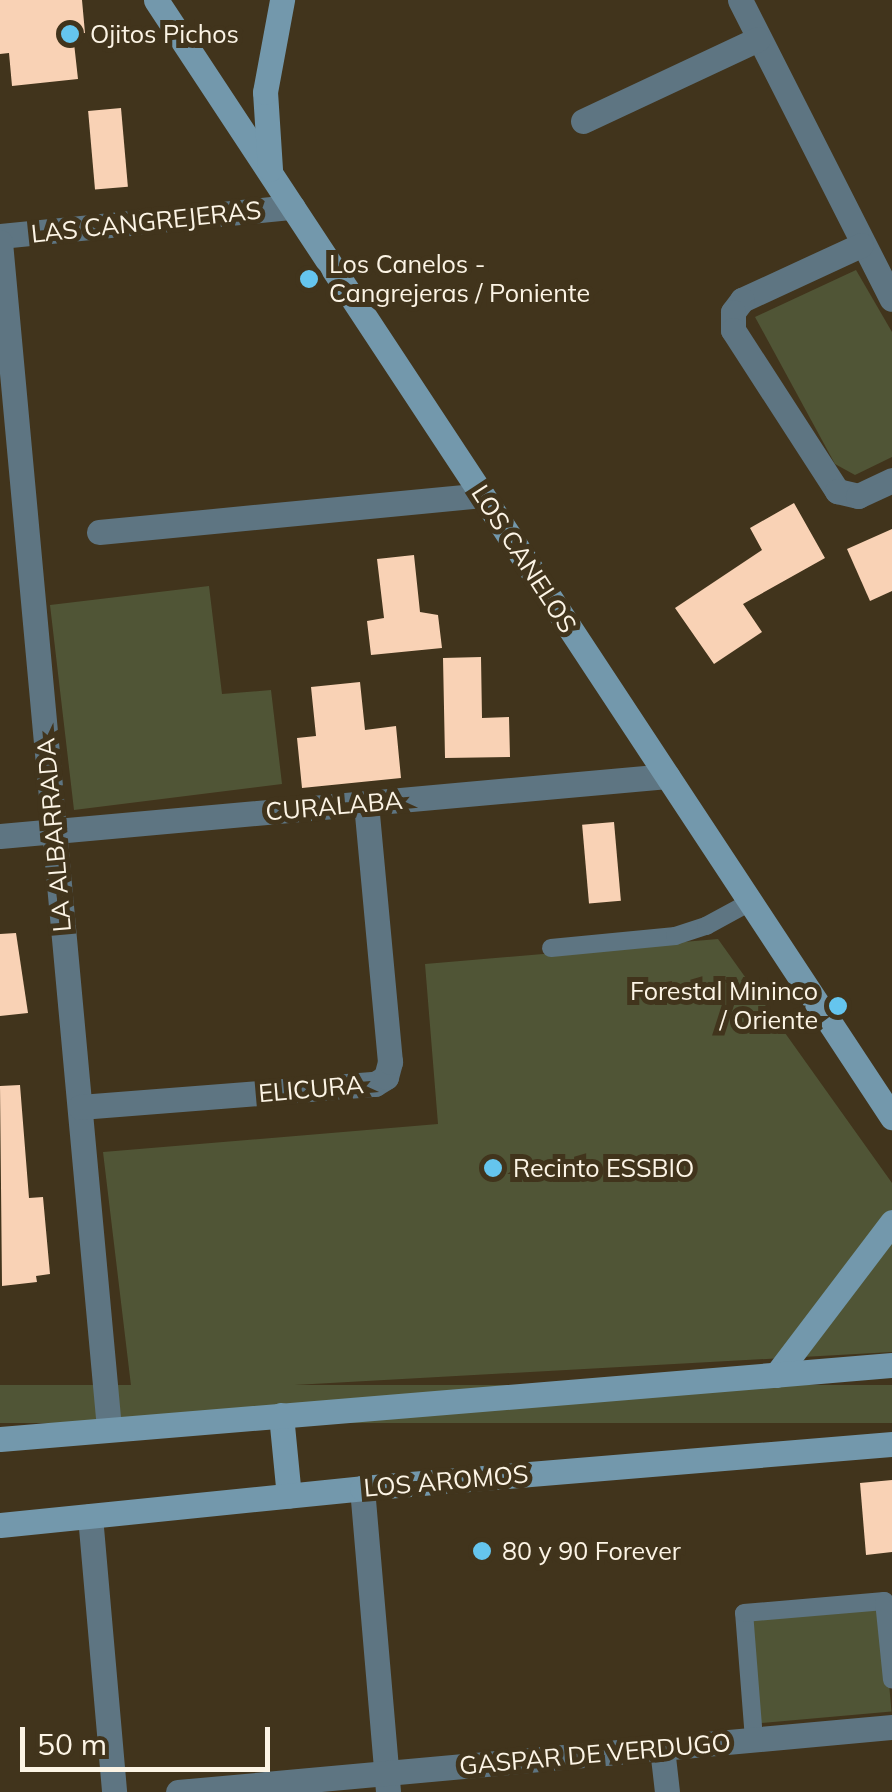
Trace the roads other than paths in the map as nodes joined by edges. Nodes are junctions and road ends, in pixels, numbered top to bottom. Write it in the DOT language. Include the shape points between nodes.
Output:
graph roads {
  1 [pos="156,0"];
  2 [pos="282,0"];
  3 [pos="740,0"];
  4 [pos="758,38"];
  5 [pos="584,122"];
  6 [pos="270,174"];
  7 [pos="292,208"];
  8 [pos="0,239"];
  9 [pos="861,244"];
  10 [pos="892,299"];
  11 [pos="892,480"];
  12 [pos="482,495"];
  13 [pos="99,532"];
  14 [pos="667,776"];
  15 [pos="366,804"];
  16 [pos="54,832"];
  17 [pos="0,836"];
  18 [pos="750,902"];
  19 [pos="552,948"];
  20 [pos="80,1107"];
  21 [pos="892,1118"];
  22 [pos="892,1222"];
  23 [pos="892,1365"];
  24 [pos="776,1375"];
  25 [pos="281,1415"];
  26 [pos="109,1429"];
  27 [pos="0,1439"];
  28 [pos="892,1444"];
  29 [pos="362,1488"];
  30 [pos="290,1496"];
  31 [pos="90,1516"];
  32 [pos="0,1524"];
  33 [pos="892,1680"];
  34 [pos="892,1727"];
  35 [pos="754,1740"];
  36 [pos="662,1748"];
  37 [pos="388,1782"];
  38 [pos="114,1792"];
  39 [pos="178,1792"];
  40 [pos="667,1792"];
  1 -- 6 [label="main road, LOS CANELOS"];
  2 -- 6 [label="main road" via="265,92"];
  3 -- 4 [label="street"];
  4 -- 5 [label="street"];
  4 -- 9 [label="street"];
  6 -- 7 [label="main road, LOS CANELOS"];
  7 -- 8 [label="street, LAS CANGREJERAS"];
  7 -- 12 [label="main road, LOS CANELOS"];
  8 -- 16 [label="street, LA ALBARRADA"];
  9 -- 10 [label="street"];
  9 -- 11 [label="street" via="742,300 732,320 830,482 858,496"];
  12 -- 13 [label="street"];
  12 -- 14 [label="main road, LOS CANELOS"];
  14 -- 15 [label="street, CURALABA"];
  14 -- 18 [label="main road, LOS CANELOS"];
  15 -- 16 [label="street, CURALABA"];
  15 -- 20 [label="street, ELICURA" via="390,1062 386,1077 375,1084"];
  16 -- 17 [label="street, CURALABA"];
  16 -- 20 [label="street, LA ALBARRADA"];
  18 -- 19 [label="lane" via="675,936"];
  18 -- 21 [label="main road, LOS CANELOS"];
  20 -- 26 [label="street, LA ALBARRADA"];
  22 -- 24 [label="main road"];
  23 -- 24 [label="main road"];
  24 -- 25 [label="main road"];
  25 -- 26 [label="main road"];
  25 -- 30 [label="main road"];
  26 -- 27 [label="main road"];
  28 -- 29 [label="main road, LOS AROMOS"];
  29 -- 30 [label="main road, LOS AROMOS"];
  29 -- 37 [label="street"];
  30 -- 31 [label="main road, LOS AROMOS"];
  31 -- 32 [label="main road, LOS AROMOS"];
  31 -- 38 [label="street"];
  33 -- 35 [label="lane" via="884,1601 744,1613"];
  34 -- 35 [label="street, GASPAR DE VERDUGO"];
  35 -- 36 [label="street, GASPAR DE VERDUGO"];
  36 -- 37 [label="street, GASPAR DE VERDUGO"];
  36 -- 40 [label="street"];
  37 -- 39 [label="street, GASPAR DE VERDUGO"];
}
